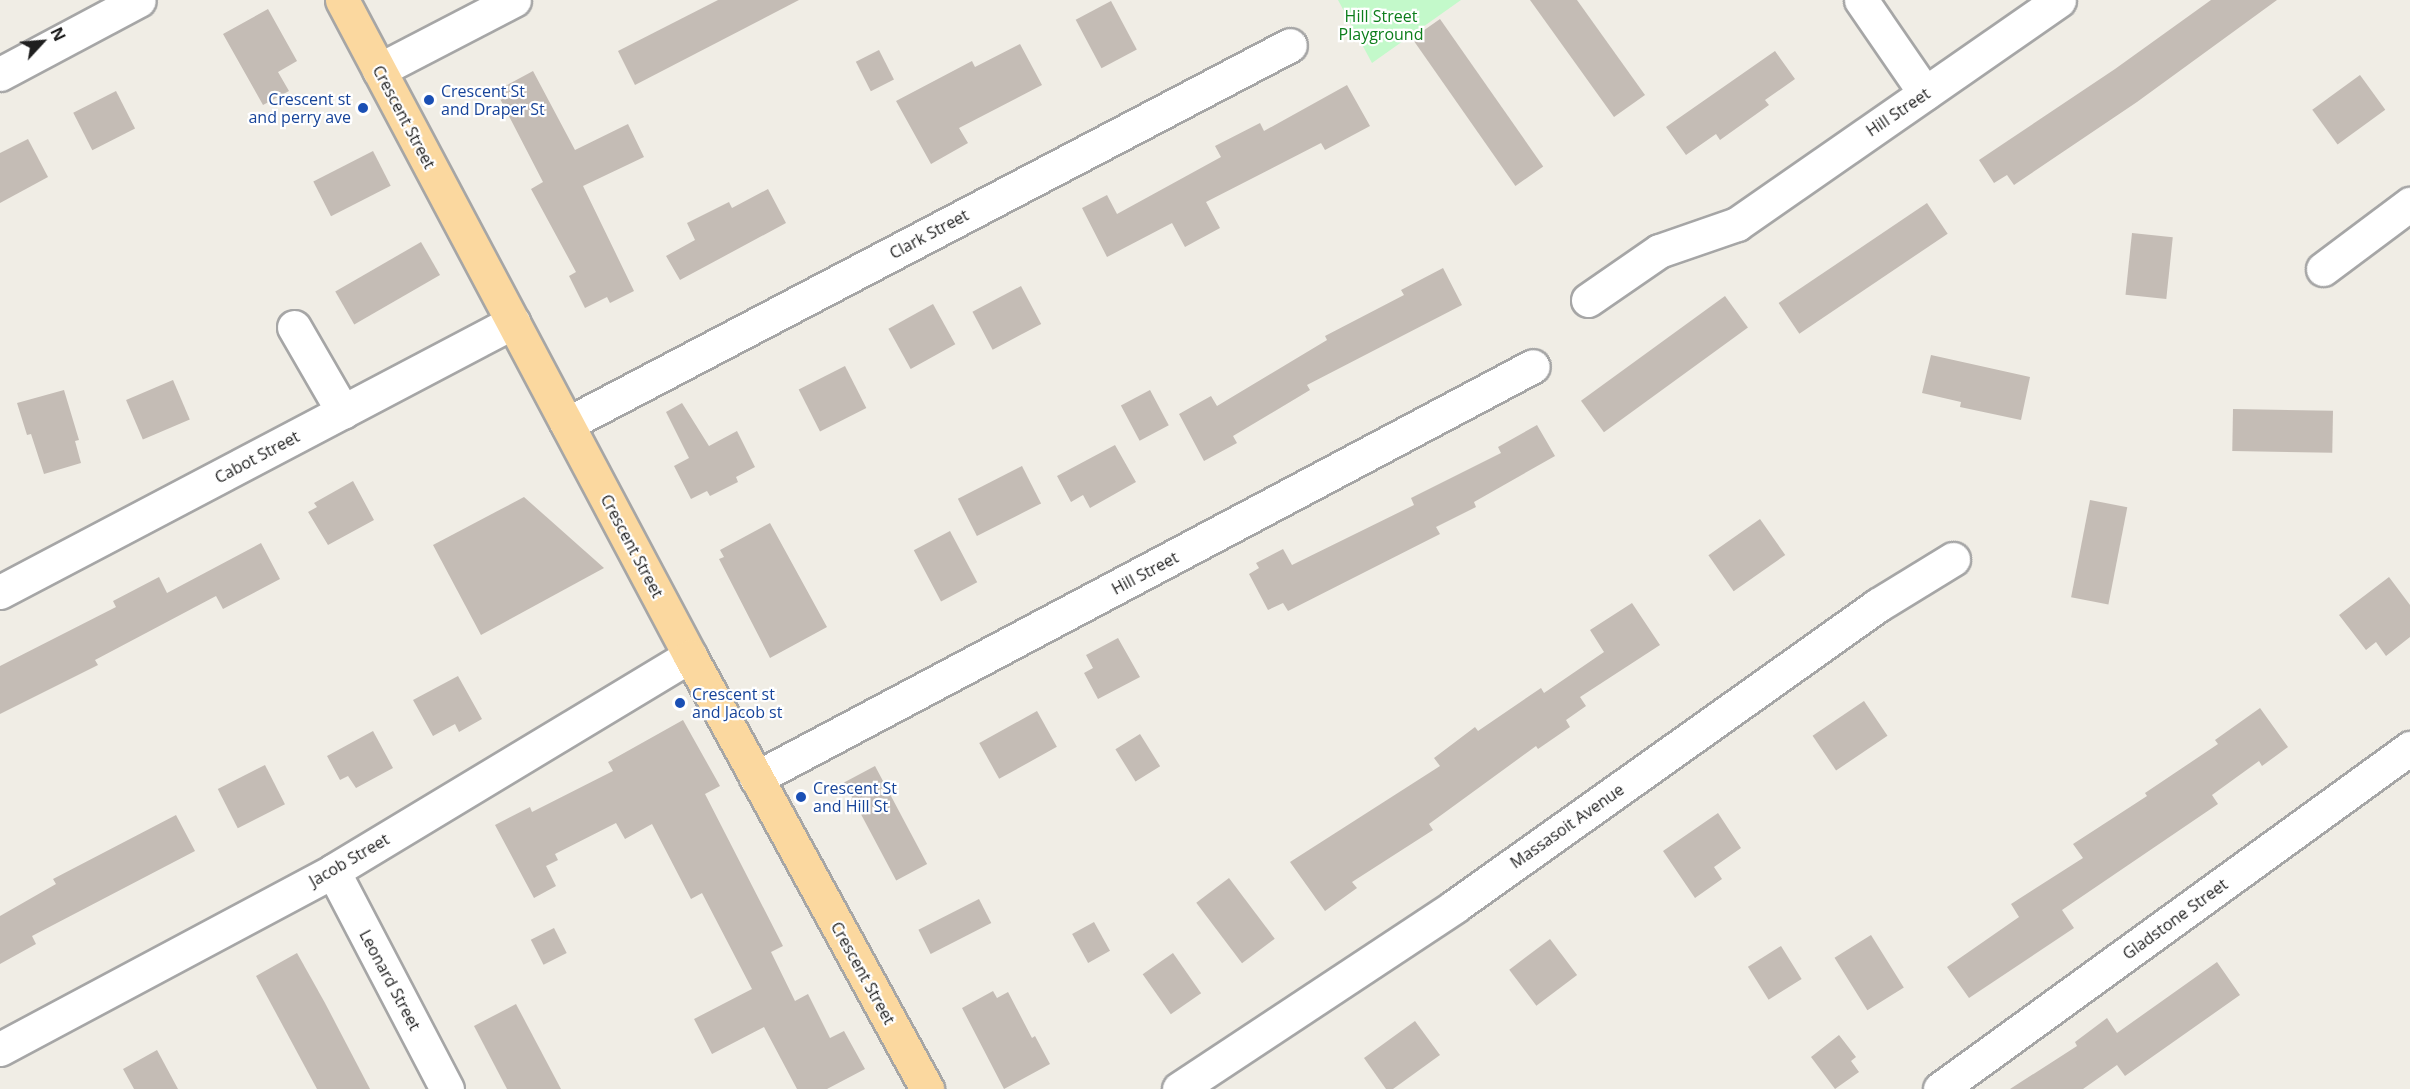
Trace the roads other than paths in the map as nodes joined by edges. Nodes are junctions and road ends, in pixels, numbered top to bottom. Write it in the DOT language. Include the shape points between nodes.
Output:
graph roads {
  1 [pos="139,0"];
  2 [pos="342,0"];
  3 [pos="514,0"];
  4 [pos="1861,0"];
  5 [pos="2059,0"];
  6 [pos="1290,45"];
  7 [pos="379,70"];
  8 [pos="0,74"];
  9 [pos="1925,93"];
  10 [pos="2410,204"];
  11 [pos="2323,269"];
  12 [pos="1588,300"];
  13 [pos="513,322"];
  14 [pos="294,327"];
  15 [pos="1533,366"];
  16 [pos="343,412"];
  17 [pos="567,424"];
  18 [pos="1953,559"];
  19 [pos="0,592"];
  20 [pos="690,656"];
  21 [pos="2410,748"];
  22 [pos="756,778"];
  23 [pos="333,871"];
  24 [pos="0,1050"];
  25 [pos="447,1089"];
  26 [pos="927,1089"];
  27 [pos="1179,1089"];
  28 [pos="1940,1089"];
  1 -- 8 [label="street"];
  2 -- 7 [label="main road, Crescent Street"];
  3 -- 7 [label="street"];
  4 -- 9 [label="street"];
  5 -- 9 [label="street, Hill Street"];
  6 -- 17 [label="street, Clark Street"];
  7 -- 13 [label="main road, Crescent Street"];
  9 -- 12 [label="street, Hill Street" via="1737,224 1659,250"];
  10 -- 11 [label="street"];
  13 -- 16 [label="street, Cabot Street"];
  13 -- 17 [label="main road, Crescent Street"];
  14 -- 16 [label="street"];
  15 -- 22 [label="street, Hill Street"];
  16 -- 19 [label="street, Cabot Street"];
  17 -- 20 [label="main road, Crescent Street"];
  18 -- 27 [label="street, Massasoit Avenue" via="1869,611 1455,906"];
  20 -- 22 [label="main road, Crescent Street"];
  20 -- 23 [label="street, Jacob Street"];
  21 -- 28 [label="street, Gladstone Street"];
  22 -- 26 [label="main road, Crescent Street"];
  23 -- 24 [label="street, Jacob Street"];
  23 -- 25 [label="street, Leonard Street"];
}
